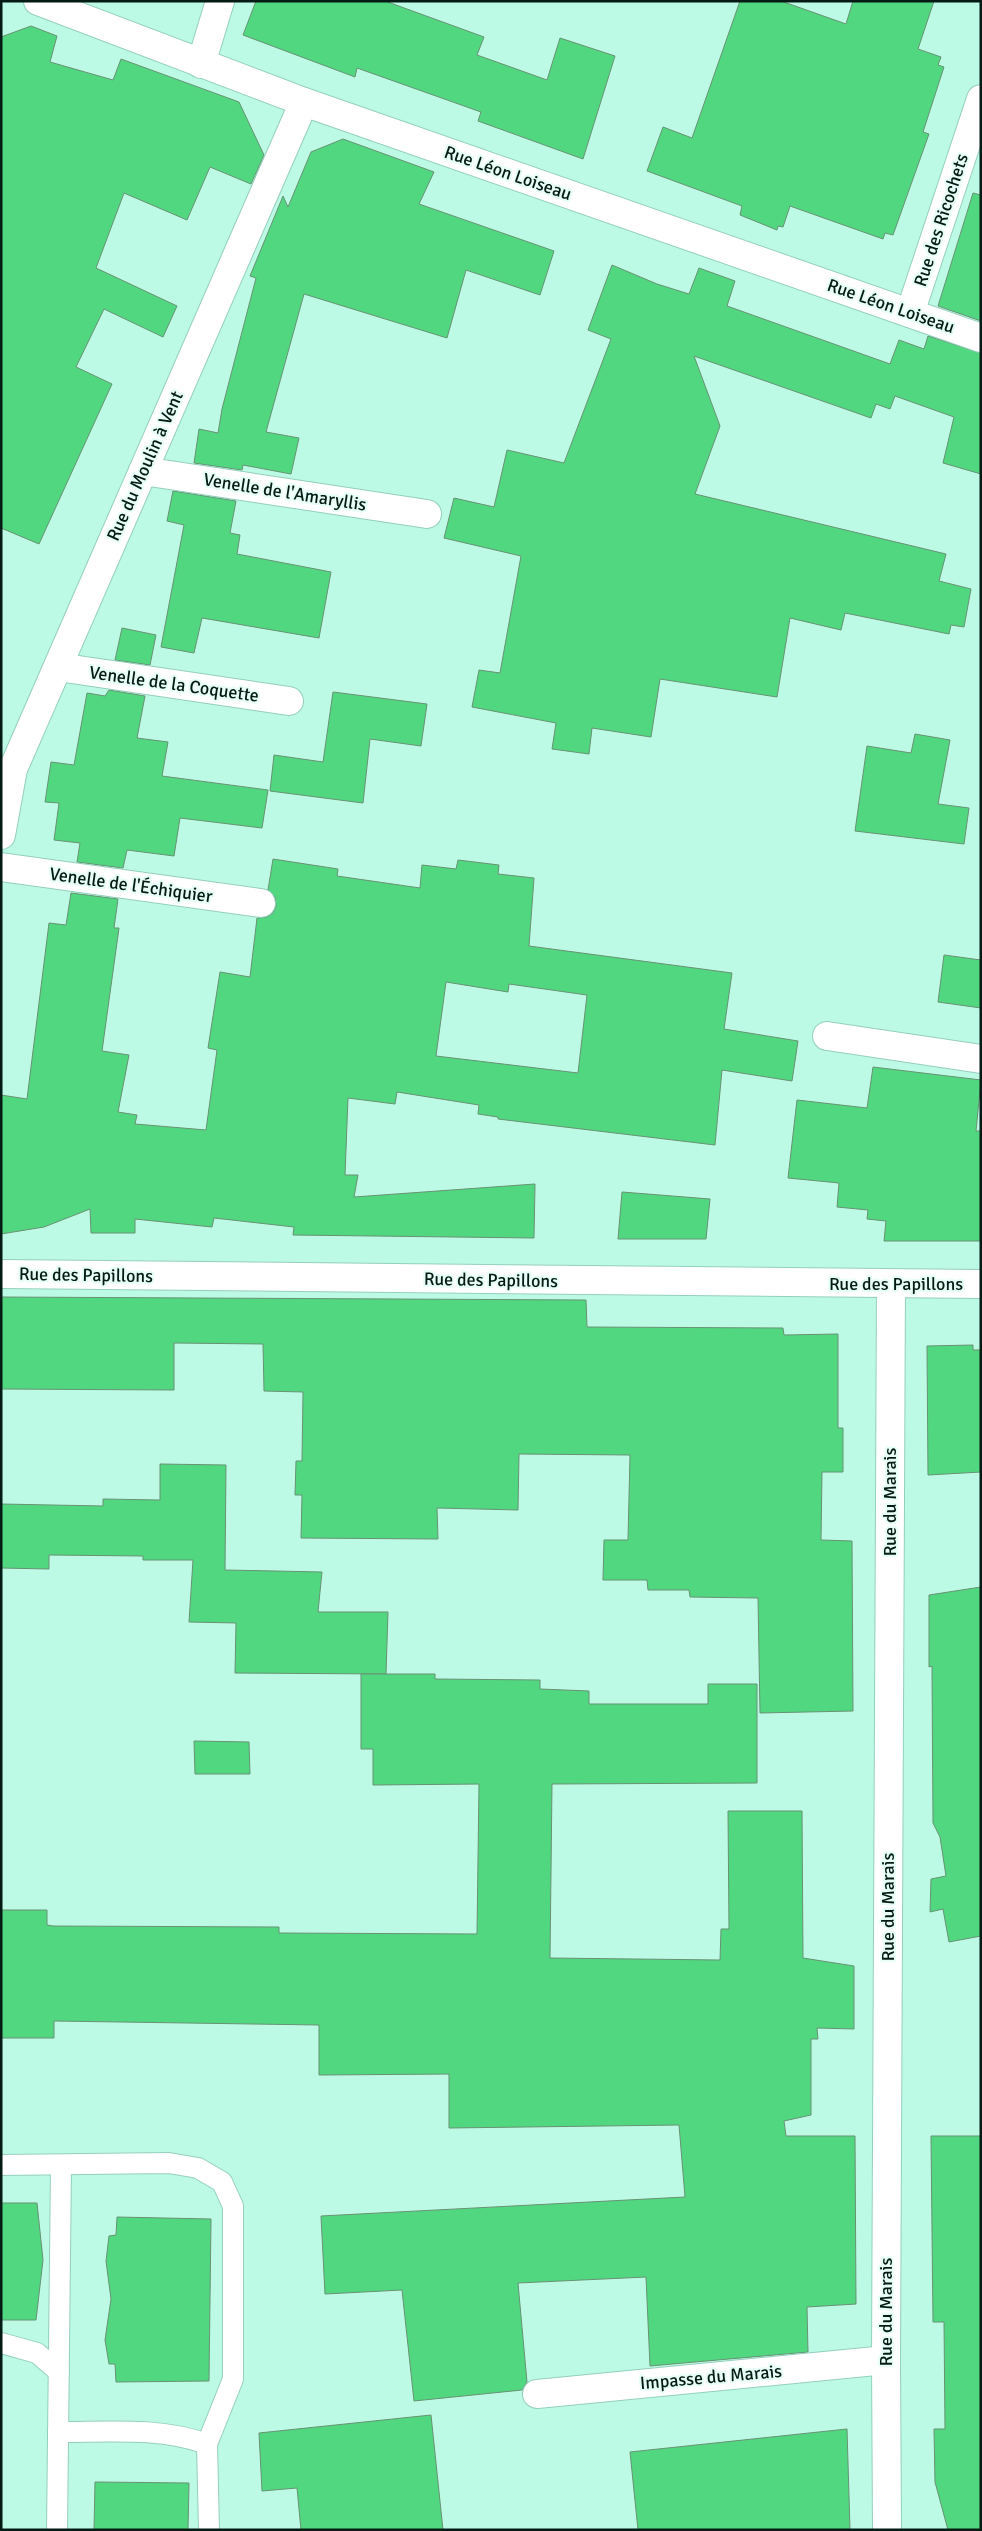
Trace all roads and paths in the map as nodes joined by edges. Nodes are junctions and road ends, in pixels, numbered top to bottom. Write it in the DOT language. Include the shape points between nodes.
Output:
graph roads {
  1 [pos="38,1"];
  2 [pos="220,1"];
  3 [pos="201,64"];
  4 [pos="981,99"];
  5 [pos="304,102"];
  6 [pos="910,313"];
  7 [pos="981,338"];
  8 [pos="143,471"];
  9 [pos="427,514"];
  10 [pos="58,667"];
  11 [pos="289,701"];
  12 [pos="1,835"];
  13 [pos="1,868"];
  14 [pos="261,903"];
  15 [pos="827,1036"];
  16 [pos="981,1059"];
  17 [pos="1,1274"];
  18 [pos="891,1284"];
  19 [pos="981,1284"];
  20 [pos="1,2165"];
  21 [pos="61,2166"];
  22 [pos="1,2343"];
  23 [pos="886,2360"];
  24 [pos="59,2372"];
  25 [pos="537,2394"];
  26 [pos="58,2432"];
  27 [pos="207,2444"];
  28 [pos="57,2530"];
  29 [pos="209,2530"];
  30 [pos="887,2530"];
  1 -- 3 [label="street, Rue Léon Loiseau"];
  2 -- 3 [label="street"];
  3 -- 5 [label="street, Rue Léon Loiseau"];
  4 -- 6 [label="street, Rue des Ricochets"];
  5 -- 6 [label="street, Rue Léon Loiseau"];
  5 -- 8 [label="street, Rue du Moulin à Vent"];
  6 -- 7 [label="street, Rue Léon Loiseau"];
  8 -- 9 [label="street, Venelle de l'Amaryllis"];
  8 -- 10 [label="street, Rue du Moulin à Vent"];
  10 -- 11 [label="street, Venelle de la Coquette"];
  10 -- 12 [label="street, Rue du Moulin à Vent" via="13,769"];
  13 -- 14 [label="street, Venelle de l'Échiquier"];
  15 -- 16 [label="street"];
  17 -- 18 [label="street, Rue des Papillons"];
  18 -- 19 [label="street, Rue des Papillons"];
  18 -- 23 [label="street, Rue du Marais"];
  20 -- 21 [label="lane"];
  21 -- 24 [label="lane"];
  21 -- 27 [label="lane" via="169,2163 198,2168 222,2182 233,2206 233,2378"];
  22 -- 24 [label="lane" via="37,2353"];
  23 -- 25 [label="street, Impasse du Marais"];
  23 -- 30 [label="street, Rue du Marais"];
  24 -- 26 [label="lane"];
  26 -- 27 [label="lane" via="183,2435"];
  26 -- 28 [label="lane"];
  27 -- 29 [label="lane"];
}
